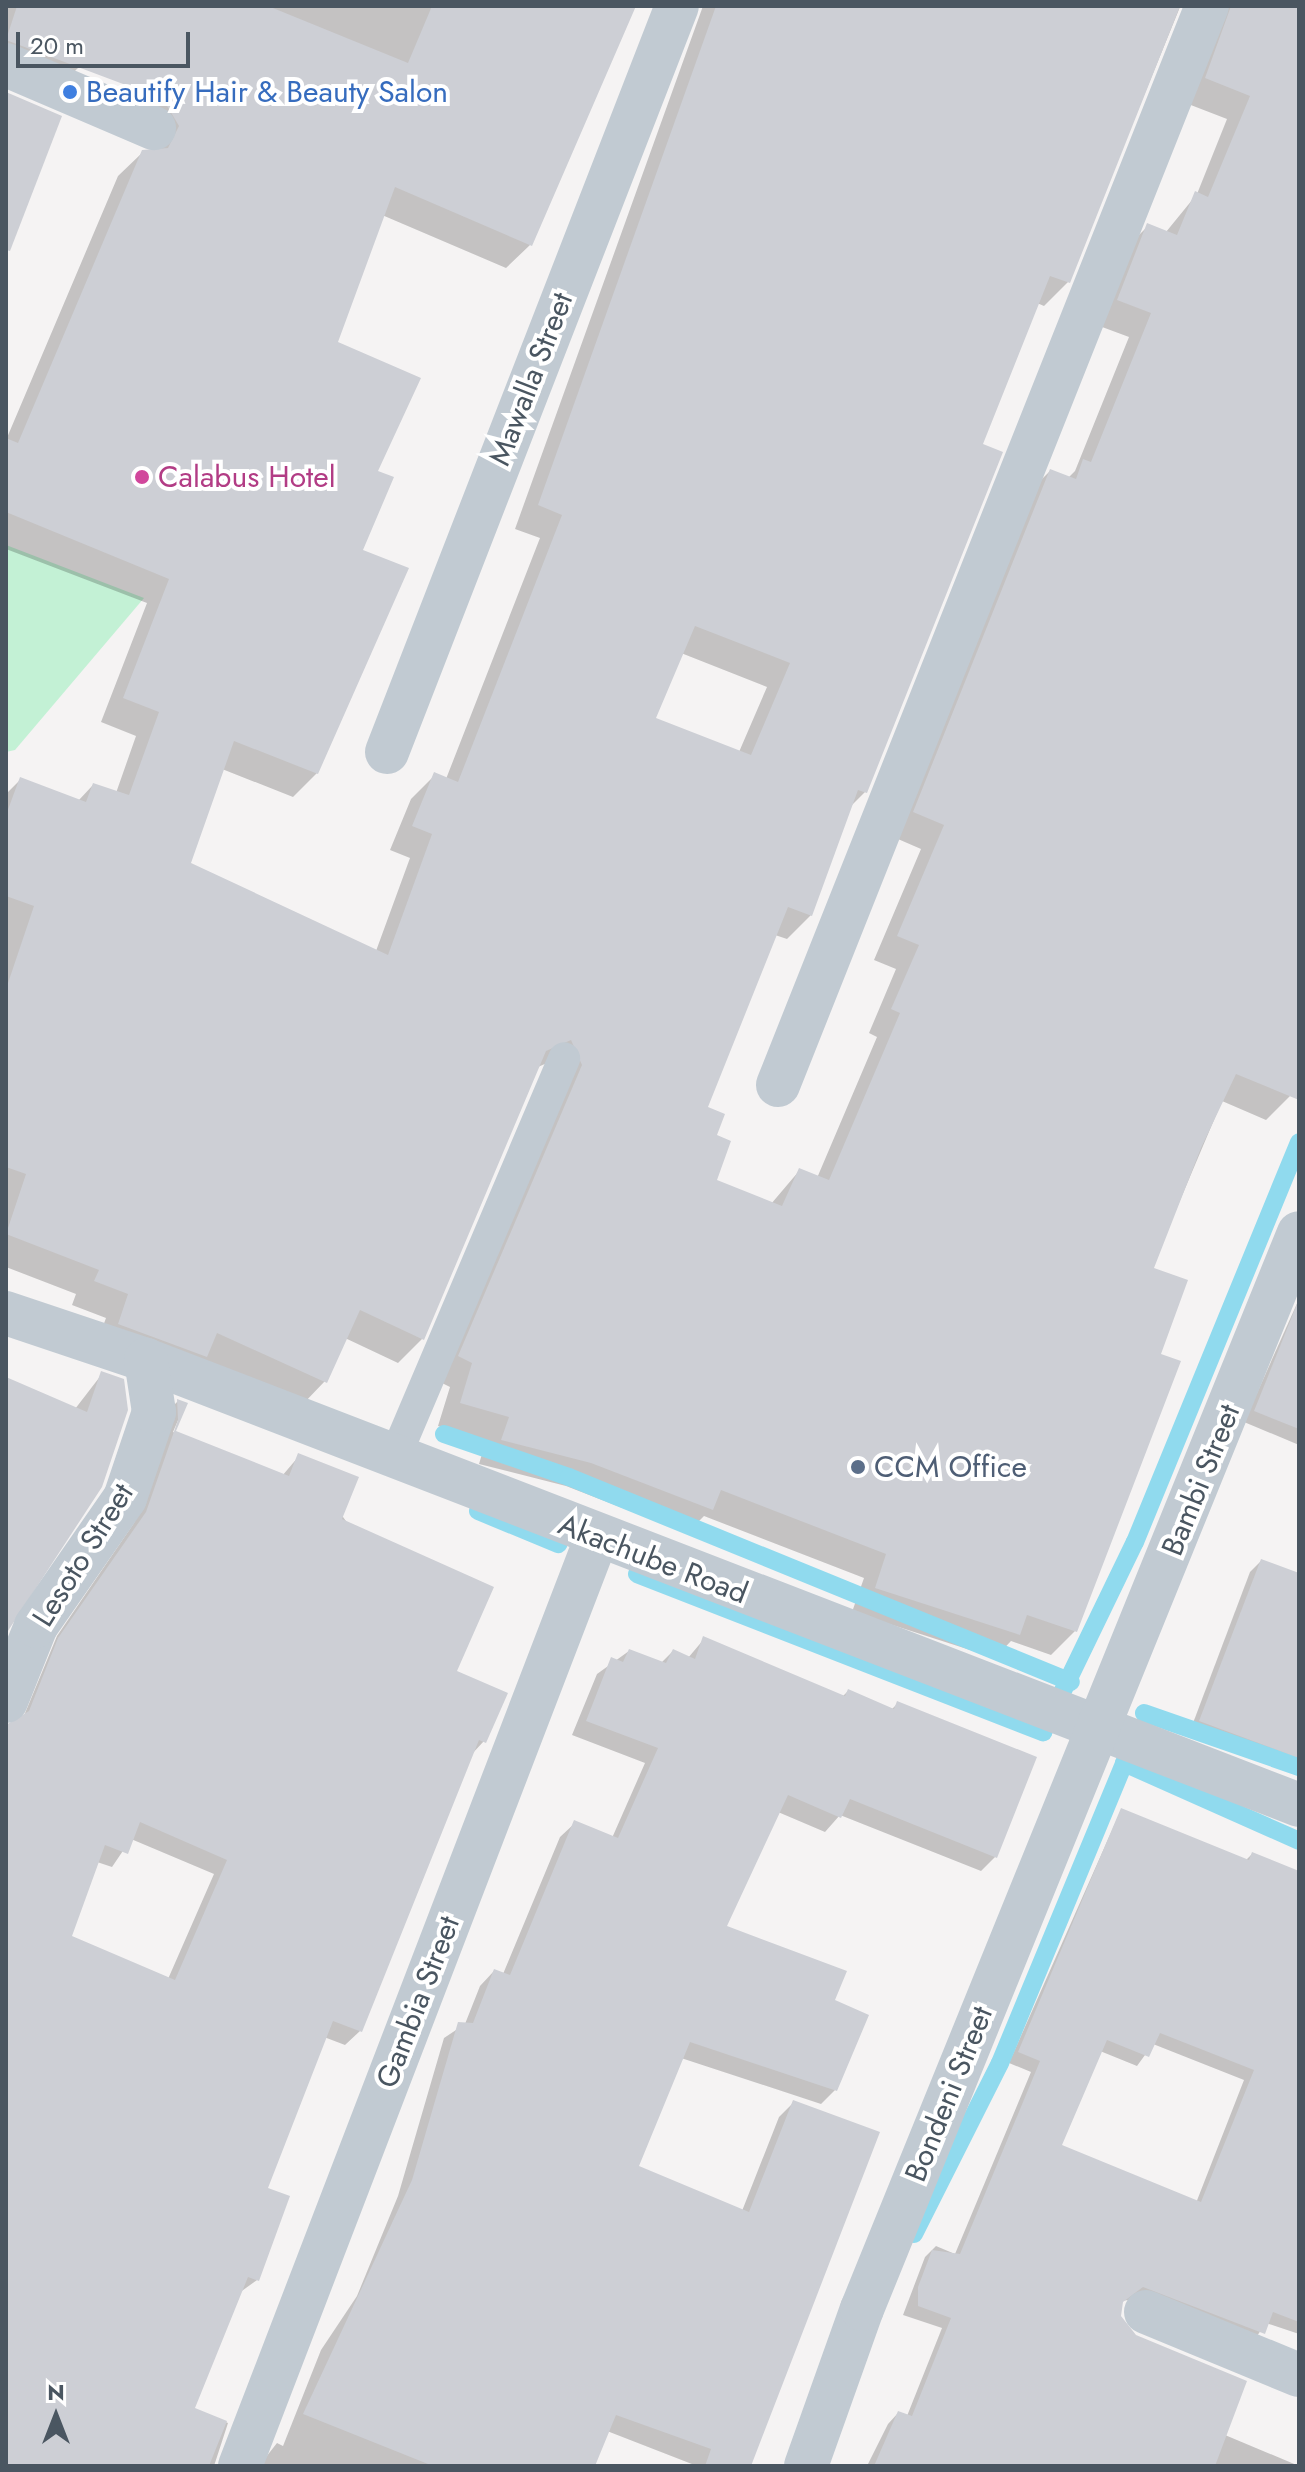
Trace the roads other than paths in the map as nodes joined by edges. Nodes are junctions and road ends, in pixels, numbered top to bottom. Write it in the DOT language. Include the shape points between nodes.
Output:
graph roads {
  1 [pos="677,6"];
  2 [pos="1207,6"];
  3 [pos="6,65"];
  4 [pos="154,128"];
  5 [pos="387,752"];
  6 [pos="564,1058"];
  7 [pos="778,1085"];
  8 [pos="1299,1233"];
  9 [pos="6,1313"];
  10 [pos="146,1360"];
  11 [pos="395,1457"];
  12 [pos="596,1539"];
  13 [pos="6,1701"];
  14 [pos="1100,1725"];
  15 [pos="1299,1805"];
  16 [pos="1146,2312"];
  17 [pos="1299,2375"];
  18 [pos="240,2466"];
  19 [pos="806,2466"];
  1 -- 5 [label="street, Mawalla Street"];
  2 -- 7 [label="street"];
  3 -- 4 [label="street"];
  6 -- 11 [label="lane"];
  8 -- 14 [label="street, Bambi Street"];
  9 -- 10 [label="street, Akachube Road"];
  10 -- 11 [label="street, Akachube Road"];
  10 -- 13 [label="street, Lesoto Street" via="154,1412 125,1498 36,1626"];
  11 -- 12 [label="street, Akachube Road"];
  12 -- 14 [label="street, Akachube Road"];
  12 -- 18 [label="street, Gambia Street"];
  14 -- 15 [label="street, Akachube Road"];
  14 -- 19 [label="street, Bondeni Street" via="862,2309"];
  16 -- 17 [label="street"];
}
